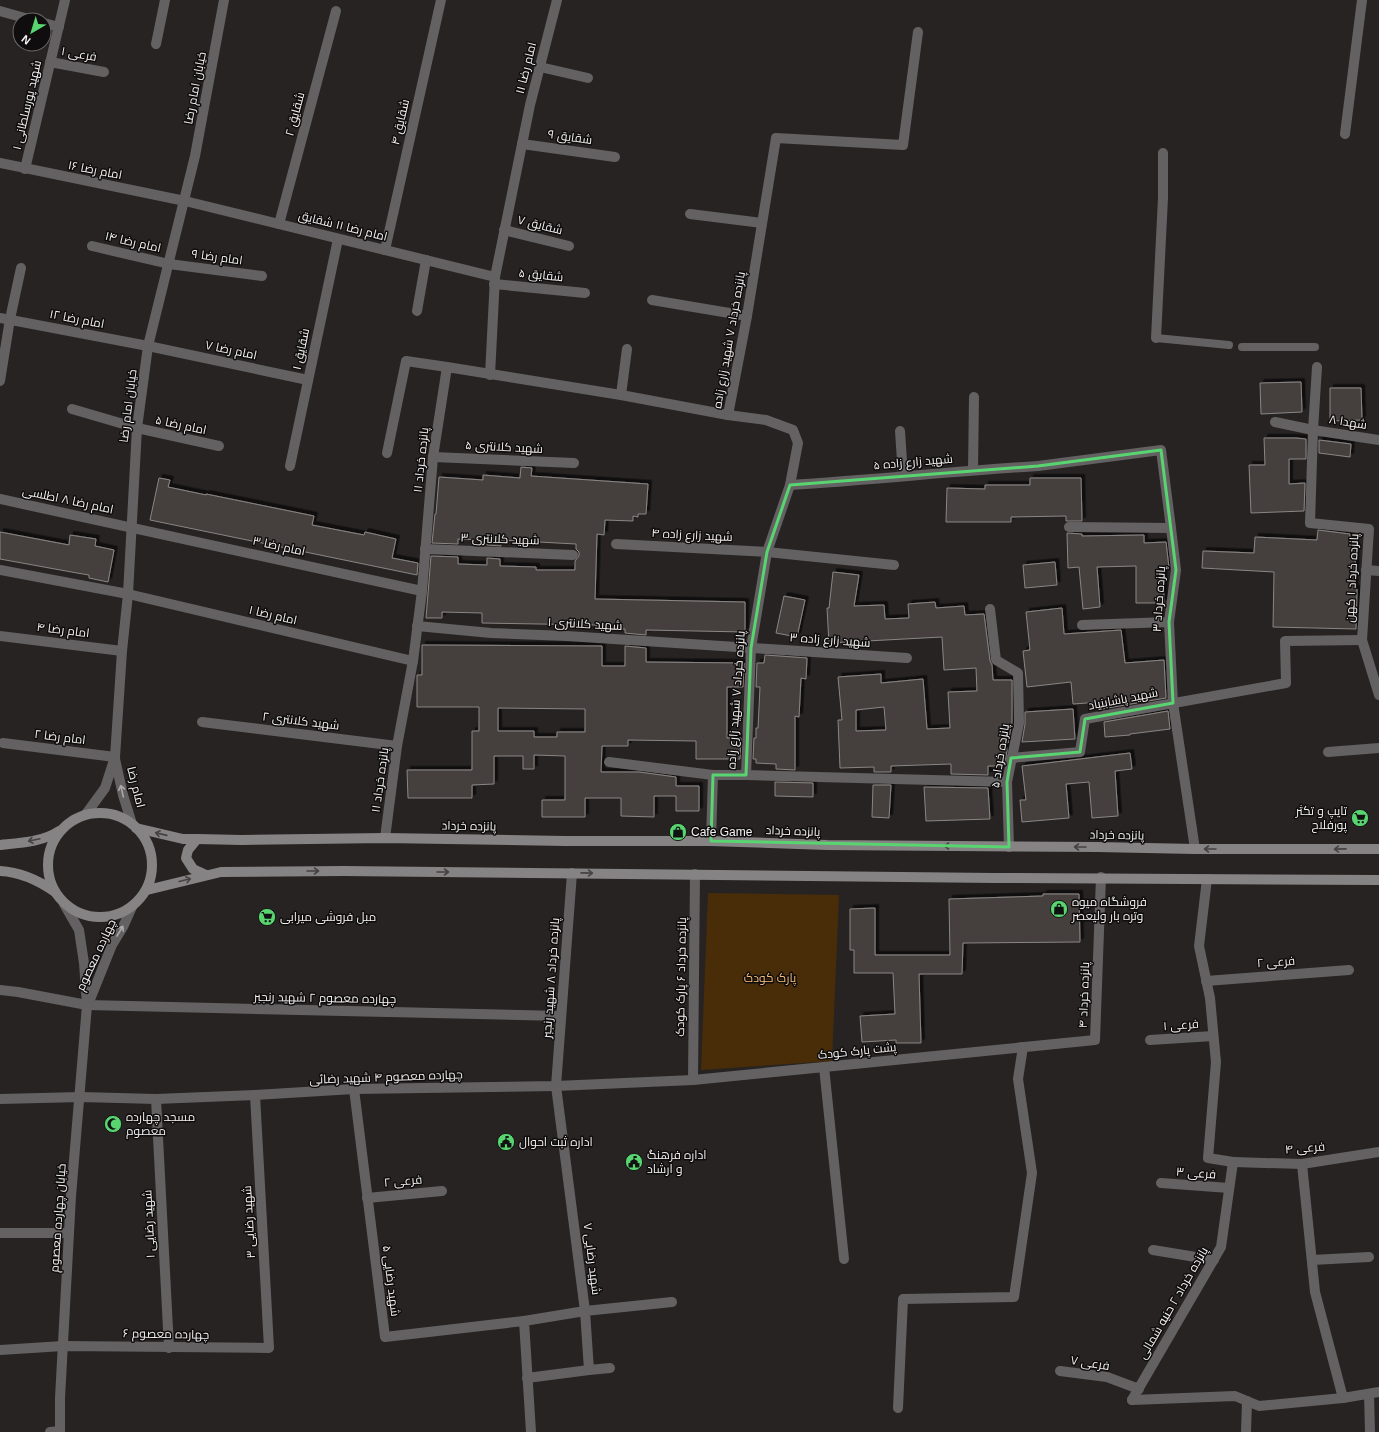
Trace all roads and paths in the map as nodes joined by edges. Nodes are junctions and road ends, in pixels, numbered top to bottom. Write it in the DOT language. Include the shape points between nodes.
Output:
graph roads {
  1 [pos="65,0"];
  2 [pos="165,0"];
  3 [pos="224,0"];
  4 [pos="441,0"];
  5 [pos="557,0"];
  6 [pos="1362,0"];
  7 [pos="0,11"];
  8 [pos="336,11"];
  9 [pos="12,14"];
  10 [pos="52,25"];
  11 [pos="59,27"];
  12 [pos="918,32"];
  13 [pos="156,44"];
  14 [pos="50,62"];
  15 [pos="540,67"];
  16 [pos="104,72"];
  17 [pos="588,78"];
  18 [pos="1345,134"];
  19 [pos="522,144"];
  20 [pos="1163,153"];
  21 [pos="615,157"];
  22 [pos="0,163"];
  23 [pos="25,169"];
  24 [pos="185,201"];
  25 [pos="690,214"];
  26 [pos="762,223"];
  27 [pos="280,224"];
  28 [pos="504,230"];
  29 [pos="338,239"];
  30 [pos="92,246"];
  31 [pos="569,246"];
  32 [pos="385,250"];
  33 [pos="426,260"];
  34 [pos="169,264"];
  35 [pos="20,268"];
  36 [pos="262,276"];
  37 [pos="495,280"];
  38 [pos="585,293"];
  39 [pos="652,300"];
  40 [pos="417,311"];
  41 [pos="747,316"];
  42 [pos="5,318"];
  43 [pos="1156,338"];
  44 [pos="1229,345"];
  45 [pos="148,346"];
  46 [pos="1242,347"];
  47 [pos="1315,347"];
  48 [pos="627,349"];
  49 [pos="447,367"];
  50 [pos="1317,367"];
  51 [pos="490,375"];
  52 [pos="308,380"];
  53 [pos="0,382"];
  54 [pos="621,394"];
  55 [pos="974,396"];
  56 [pos="72,409"];
  57 [pos="728,415"];
  58 [pos="1275,422"];
  59 [pos="137,428"];
  60 [pos="1313,430"];
  61 [pos="900,431"];
  62 [pos="1379,440"];
  63 [pos="219,446"];
  64 [pos="387,453"];
  65 [pos="433,457"];
  66 [pos="574,463"];
  67 [pos="290,466"];
  68 [pos="1038,466"];
  69 [pos="973,470"];
  70 [pos="903,476"];
  71 [pos="790,485"];
  72 [pos="0,499"];
  73 [pos="130,527"];
  74 [pos="1069,527"];
  75 [pos="1171,528"];
  76 [pos="616,544"];
  77 [pos="425,549"];
  78 [pos="767,552"];
  79 [pos="573,555"];
  80 [pos="894,565"];
  81 [pos="0,570"];
  82 [pos="1366,570"];
  83 [pos="1379,571"];
  84 [pos="422,590"];
  85 [pos="128,594"];
  86 [pos="990,609"];
  87 [pos="1169,622"];
  88 [pos="1082,625"];
  89 [pos="417,626"];
  90 [pos="0,636"];
  91 [pos="1362,640"];
  92 [pos="751,648"];
  93 [pos="122,651"];
  94 [pos="907,658"];
  95 [pos="413,661"];
  96 [pos="1379,695"];
  97 [pos="1173,703"];
  98 [pos="202,722"];
  99 [pos="2,744"];
  100 [pos="397,746"];
  101 [pos="1379,748"];
  102 [pos="1328,752"];
  103 [pos="115,757"];
  104 [pos="1012,758"];
  105 [pos="609,762"];
  106 [pos="713,775"];
  107 [pos="746,775"];
  108 [pos="1007,782"];
  109 [pos="86,814"];
  110 [pos="65,826"];
  111 [pos="134,826"];
  112 [pos="385,838"];
  113 [pos="197,839"];
  114 [pos="711,841"];
  115 [pos="0,845"];
  116 [pos="1008,847"];
  117 [pos="1195,849"];
  118 [pos="1379,849"];
  119 [pos="0,871"];
  120 [pos="572,873"];
  121 [pos="695,874"];
  122 [pos="206,875"];
  123 [pos="1101,878"];
  124 [pos="1207,879"];
  125 [pos="1379,880"];
  126 [pos="147,890"];
  127 [pos="55,893"];
  128 [pos="64,904"];
  129 [pos="132,907"];
  130 [pos="1349,970"];
  131 [pos="1206,981"];
  132 [pos="0,990"];
  133 [pos="87,1005"];
  134 [pos="562,1016"];
  135 [pos="1213,1036"];
  136 [pos="1150,1040"];
  137 [pos="1023,1047"];
  138 [pos="824,1067"];
  139 [pos="693,1080"];
  140 [pos="556,1086"];
  141 [pos="354,1090"];
  142 [pos="255,1095"];
  143 [pos="80,1097"];
  144 [pos="0,1099"];
  145 [pos="156,1099"];
  146 [pos="1379,1152"];
  147 [pos="1232,1162"];
  148 [pos="1302,1164"];
  149 [pos="1161,1183"];
  150 [pos="1229,1188"];
  151 [pos="442,1191"];
  152 [pos="368,1198"];
  153 [pos="0,1233"];
  154 [pos="69,1233"];
  155 [pos="1153,1250"];
  156 [pos="1369,1257"];
  157 [pos="844,1259"];
  158 [pos="1214,1260"];
  159 [pos="1312,1260"];
  160 [pos="672,1302"];
  161 [pos="585,1311"];
  162 [pos="524,1320"];
  163 [pos="63,1346"];
  164 [pos="169,1348"];
  165 [pos="269,1348"];
  166 [pos="0,1350"];
  167 [pos="610,1368"];
  168 [pos="588,1370"];
  169 [pos="1060,1371"];
  170 [pos="527,1378"];
  171 [pos="1139,1389"];
  172 [pos="1379,1392"];
  173 [pos="1368,1394"];
  174 [pos="1343,1398"];
  175 [pos="1247,1401"];
  176 [pos="898,1408"];
  177 [pos="57,1432"];
  178 [pos="531,1432"];
  179 [pos="1246,1432"];
  180 [pos="1370,1432"];
  1 -- 11 [label="street, شهید پورسلطانی ۱"];
  2 -- 13 [label="street"];
  3 -- 24 [label="street, خیابان امام رضا"];
  4 -- 32 [label="street, شقایق ۴"];
  5 -- 15 [label="street, امام رضا ۱۱"];
  6 -- 18 [label="street"];
  7 -- 9 [label="street"];
  8 -- 27 [label="street, شقایق ۲"];
  10 -- 11 [label="street"];
  11 -- 14 [label="street, شهید پورسلطانی ۱"];
  12 -- 26 [label="street, پانزده خرداد ۷ شهید زارع زاده" via="903,145 776,138"];
  14 -- 16 [label="street, فرعی ۱"];
  14 -- 23 [label="street, شهید پورسلطانی ۱"];
  15 -- 17 [label="street"];
  15 -- 19 [label="street, امام رضا ۱۱"];
  19 -- 21 [label="street, شقایق ۹"];
  19 -- 28 [label="street"];
  20 -- 43 [label="street"];
  22 -- 23 [label="street, امام رضا ۱۶"];
  23 -- 24 [label="street, امام رضا ۱۶"];
  24 -- 27 [label="street, امام رضا ۱۱ شقایق"];
  24 -- 34 [label="street, خیابان امام رضا"];
  25 -- 26 [label="street"];
  26 -- 41 [label="street, پانزده خرداد ۷ شهید زارع زاده"];
  27 -- 29 [label="street, امام رضا ۱۱ شقایق"];
  28 -- 31 [label="street, شقایق ۷"];
  28 -- 37 [label="street"];
  29 -- 32 [label="street, امام رضا ۱۱ شقایق"];
  29 -- 52 [label="street, شقایق ۱"];
  30 -- 34 [label="street, امام رضا ۱۴"];
  32 -- 33 [label="street, امام رضا ۱۱ شقایق"];
  33 -- 37 [label="street, امام رضا ۱۱ شقایق"];
  33 -- 40 [label="street"];
  34 -- 36 [label="street, امام رضا ۹"];
  34 -- 45 [label="street, خیابان امام رضا"];
  35 -- 42 [label="street"];
  37 -- 38 [label="street, شقایق ۵"];
  37 -- 51 [label="street"];
  39 -- 41 [label="street"];
  41 -- 57 [label="street, پانزده خرداد ۷ شهید زارع زاده"];
  42 -- 45 [label="street, امام رضا ۱۲"];
  42 -- 53 [label="street"];
  43 -- 44 [label="lane"];
  45 -- 52 [label="street, امام رضا ۷"];
  45 -- 59 [label="street, خیابان امام رضا"];
  46 -- 47 [label="lane"];
  48 -- 54 [label="street"];
  49 -- 51 [label="street"];
  49 -- 64 [label="street" via="406,361"];
  49 -- 65 [label="street, پانزده خرداد ۱۱"];
  50 -- 60 [label="street, پانزده خرداد ۱ کهن"];
  51 -- 54 [label="street"];
  52 -- 67 [label="street, شقایق ۱"];
  54 -- 57 [label="street"];
  55 -- 69 [label="street"];
  56 -- 59 [label="street, امام رضا ۵"];
  57 -- 71 [label="street, پانزده خرداد ۷ شهید زارع زاده" via="766,420 793,430 798,443"];
  58 -- 60 [label="street, شهدا ۸"];
  59 -- 63 [label="street, امام رضا ۵"];
  59 -- 73 [label="street, خیابان امام رضا"];
  60 -- 62 [label="street, شهدا ۸"];
  60 -- 82 [label="street, پانزده خرداد ۱ کهن" via="1310,523 1369,529"];
  61 -- 70 [label="street"];
  65 -- 66 [label="street, شهید کلانتری ۵"];
  65 -- 77 [label="street, پانزده خرداد ۱۱"];
  68 -- 69 [label="street, شهید زارع زاده ۵"];
  68 -- 75 [label="street, پانزده خرداد ۳" via="1162,450"];
  69 -- 70 [label="street, شهید زارع زاده ۵"];
  70 -- 71 [label="street, شهید زارع زاده ۵"];
  71 -- 78 [label="street, پانزده خرداد ۷ شهید زارع زاده"];
  72 -- 73 [label="street, امام رضا ۸ اطلسی"];
  73 -- 84 [label="street, امام رضا ۳"];
  73 -- 85 [label="street, خیابان امام رضا"];
  74 -- 75 [label="street"];
  75 -- 87 [label="street, پانزده خرداد ۳" via="1176,570"];
  76 -- 78 [label="street, شهید زارع زاده ۴"];
  77 -- 79 [label="street, شهید کلانتری ۳"];
  77 -- 84 [label="street, پانزده خرداد ۱۱"];
  78 -- 80 [label="street, شهید زارع زاده ۴"];
  78 -- 92 [label="street, پانزده خرداد ۷ شهید زارع زاده"];
  81 -- 85 [label="street, امام رضا ۱"];
  82 -- 83 [label="street"];
  82 -- 91 [label="street, پانزده خرداد ۱ کهن"];
  84 -- 89 [label="street, پانزده خرداد ۱۱"];
  85 -- 93 [label="street, خیابان امام رضا"];
  85 -- 95 [label="street, امام رضا ۱"];
  86 -- 104 [label="street, پانزده خرداد ۵" via="996,660 1018,673 1019,723"];
  87 -- 88 [label="street"];
  87 -- 97 [label="street, پانزده خرداد ۳"];
  89 -- 92 [label="street, شهید کلانتری ۱" via="491,633"];
  89 -- 95 [label="street, پانزده خرداد ۱۱"];
  90 -- 93 [label="street, امام رضا ۴"];
  91 -- 96 [label="street, پانزده خرداد ۱ کهن"];
  91 -- 97 [label="street" via="1285,641 1286,683"];
  92 -- 94 [label="street, شهید زارع زاده ۳"];
  92 -- 107 [label="street, پانزده خرداد ۷ شهید زارع زاده"];
  93 -- 103 [label="street, خیابان امام رضا"];
  95 -- 100 [label="street, پانزده خرداد ۱۱"];
  97 -- 104 [label="street, شهید پاشابنیاد" via="1085,719 1080,752"];
  97 -- 117 [label="street, پانزده خرداد ۳"];
  98 -- 100 [label="street, شهید کلانتری ۲"];
  99 -- 103 [label="street, امام رضا ۲"];
  100 -- 112 [label="street, پانزده خرداد ۱۱"];
  101 -- 102 [label="street"];
  103 -- 109 [label="street, خیابان امام رضا" via="105,788"];
  111 -- 103 [label="street, امام رضا, one-way" via="123,795"];
  104 -- 108 [label="street, پانزده خرداد ۵"];
  105 -- 106 [label="street"];
  106 -- 107 [label="street, پانزده خرداد ۷ شهید زارع زاده"];
  106 -- 114 [label="street, پانزده خرداد ۷ شهید زارع زاده"];
  107 -- 108 [label="street"];
  108 -- 116 [label="street, پانزده خرداد ۵"];
  109 -- 110 [label="main road"];
  109 -- 111 [label="main road" via="118,816"];
  110 -- 115 [label="main road, one-way" via="52,836"];
  110 -- 127 [label="main road" via="54,840 48,857 48,876"];
  113 -- 111 [label="main road, پانزده خرداد, one-way"];
  111 -- 126 [label="main road" via="144,837 151,854 152,872"];
  112 -- 113 [label="main road, پانزده خرداد"];
  112 -- 114 [label="main road, پانزده خرداد"];
  113 -- 122 [label="main road" via="188,850 186,858 193,869"];
  116 -- 114 [label="main road, پانزده خرداد, one-way" via="827,846"];
  117 -- 116 [label="main road, پانزده خرداد, one-way"];
  118 -- 117 [label="main road, پانزده خرداد, one-way"];
  119 -- 127 [label="main road" via="12,871 27,876"];
  120 -- 121 [label="main road, one-way"];
  122 -- 120 [label="main road, one-way" via="221,872"];
  120 -- 134 [label="street, پانزده خرداد ۸ شهید رنجبر"];
  121 -- 123 [label="main road"];
  121 -- 139 [label="street, پانزده خرداد ۶ پارک کودک"];
  126 -- 122 [label="main road, one-way"];
  123 -- 124 [label="main road"];
  123 -- 137 [label="street, پانزده خرداد ۴" via="1095,1040"];
  124 -- 125 [label="main road"];
  124 -- 131 [label="street" via="1199,946"];
  126 -- 129 [label="main road"];
  127 -- 128 [label="main road"];
  128 -- 129 [label="main road" via="90,917 105,918"];
  128 -- 133 [label="street, چهارده معصوم" via="78,930 84,963"];
  133 -- 129 [label="street, چهارده معصوم, one-way" via="109,950"];
  130 -- 131 [label="street, فرعی ۲"];
  131 -- 135 [label="street"];
  132 -- 133 [label="street, چهارده معصوم ۲ شهید رنجبر"];
  133 -- 134 [label="street, چهارده معصوم ۲ شهید رنجبر"];
  133 -- 143 [label="street, خیابان چهارده معصوم"];
  134 -- 140 [label="street, پانزده خرداد ۸ شهید رنجبر"];
  135 -- 136 [label="street, فرعی ۱"];
  135 -- 147 [label="street" via="1216,1062 1208,1158"];
  137 -- 138 [label="street, پشت پارک کودک"];
  137 -- 176 [label="street" via="1018,1079 1032,1173 1014,1298 903,1299"];
  138 -- 139 [label="street, پشت پارک کودک"];
  138 -- 157 [label="street"];
  139 -- 140 [label="street, چهارده معصوم ۴ شهید رضائی"];
  140 -- 141 [label="street, چهارده معصوم ۴ شهید رضائی"];
  140 -- 161 [label="street, شهید رضایی ۷"];
  141 -- 142 [label="street, چهارده معصوم ۴ شهید رضائی"];
  141 -- 152 [label="street, شهید رضایی ۵"];
  142 -- 145 [label="street, چهارده معصوم ۴ شهید رضائی"];
  142 -- 165 [label="street, شهید رضایی ۳"];
  143 -- 144 [label="street, چهارده معصوم ۴ شهید رضائی"];
  143 -- 145 [label="street, چهارده معصوم ۴ شهید رضائی"];
  143 -- 154 [label="street, خیابان چهارده معصوم"];
  145 -- 164 [label="street, شهید رضایی ۱"];
  146 -- 148 [label="street, فرعی ۴"];
  147 -- 148 [label="street, فرعی ۴"];
  147 -- 150 [label="street, پانزده خرداد ۲ حنیه شمالی"];
  148 -- 159 [label="street"];
  149 -- 150 [label="street, فرعی ۳"];
  150 -- 158 [label="street, پانزده خرداد ۲ حنیه شمالی" via="1221,1247"];
  151 -- 152 [label="street, فرعی ۲"];
  152 -- 162 [label="street, شهید رضایی ۵" via="385,1337"];
  153 -- 154 [label="street"];
  154 -- 163 [label="street, خیابان چهارده معصوم"];
  155 -- 158 [label="street"];
  156 -- 159 [label="street"];
  158 -- 171 [label="street, پانزده خرداد ۲ حنیه شمالی"];
  159 -- 174 [label="street" via="1315,1292"];
  160 -- 161 [label="street"];
  161 -- 162 [label="street, شهید رضایی ۷"];
  161 -- 168 [label="street"];
  162 -- 170 [label="street"];
  163 -- 164 [label="street, چهارده معصوم ۶"];
  163 -- 166 [label="street, چهارده معصوم ۶"];
  163 -- 177 [label="street, خیابان چهارده معصوم"];
  164 -- 165 [label="street, چهارده معصوم ۶"];
  167 -- 168 [label="street"];
  168 -- 170 [label="street"];
  169 -- 171 [label="street, فرعی ۷" via="1107,1377"];
  170 -- 178 [label="street"];
  171 -- 175 [label="street, پانزده خرداد ۲ حنیه شمالی" via="1132,1400 1235,1396"];
  172 -- 173 [label="street"];
  173 -- 174 [label="street"];
  173 -- 180 [label="street"];
  174 -- 175 [label="street" via="1259,1406"];
  175 -- 179 [label="street"];
}
